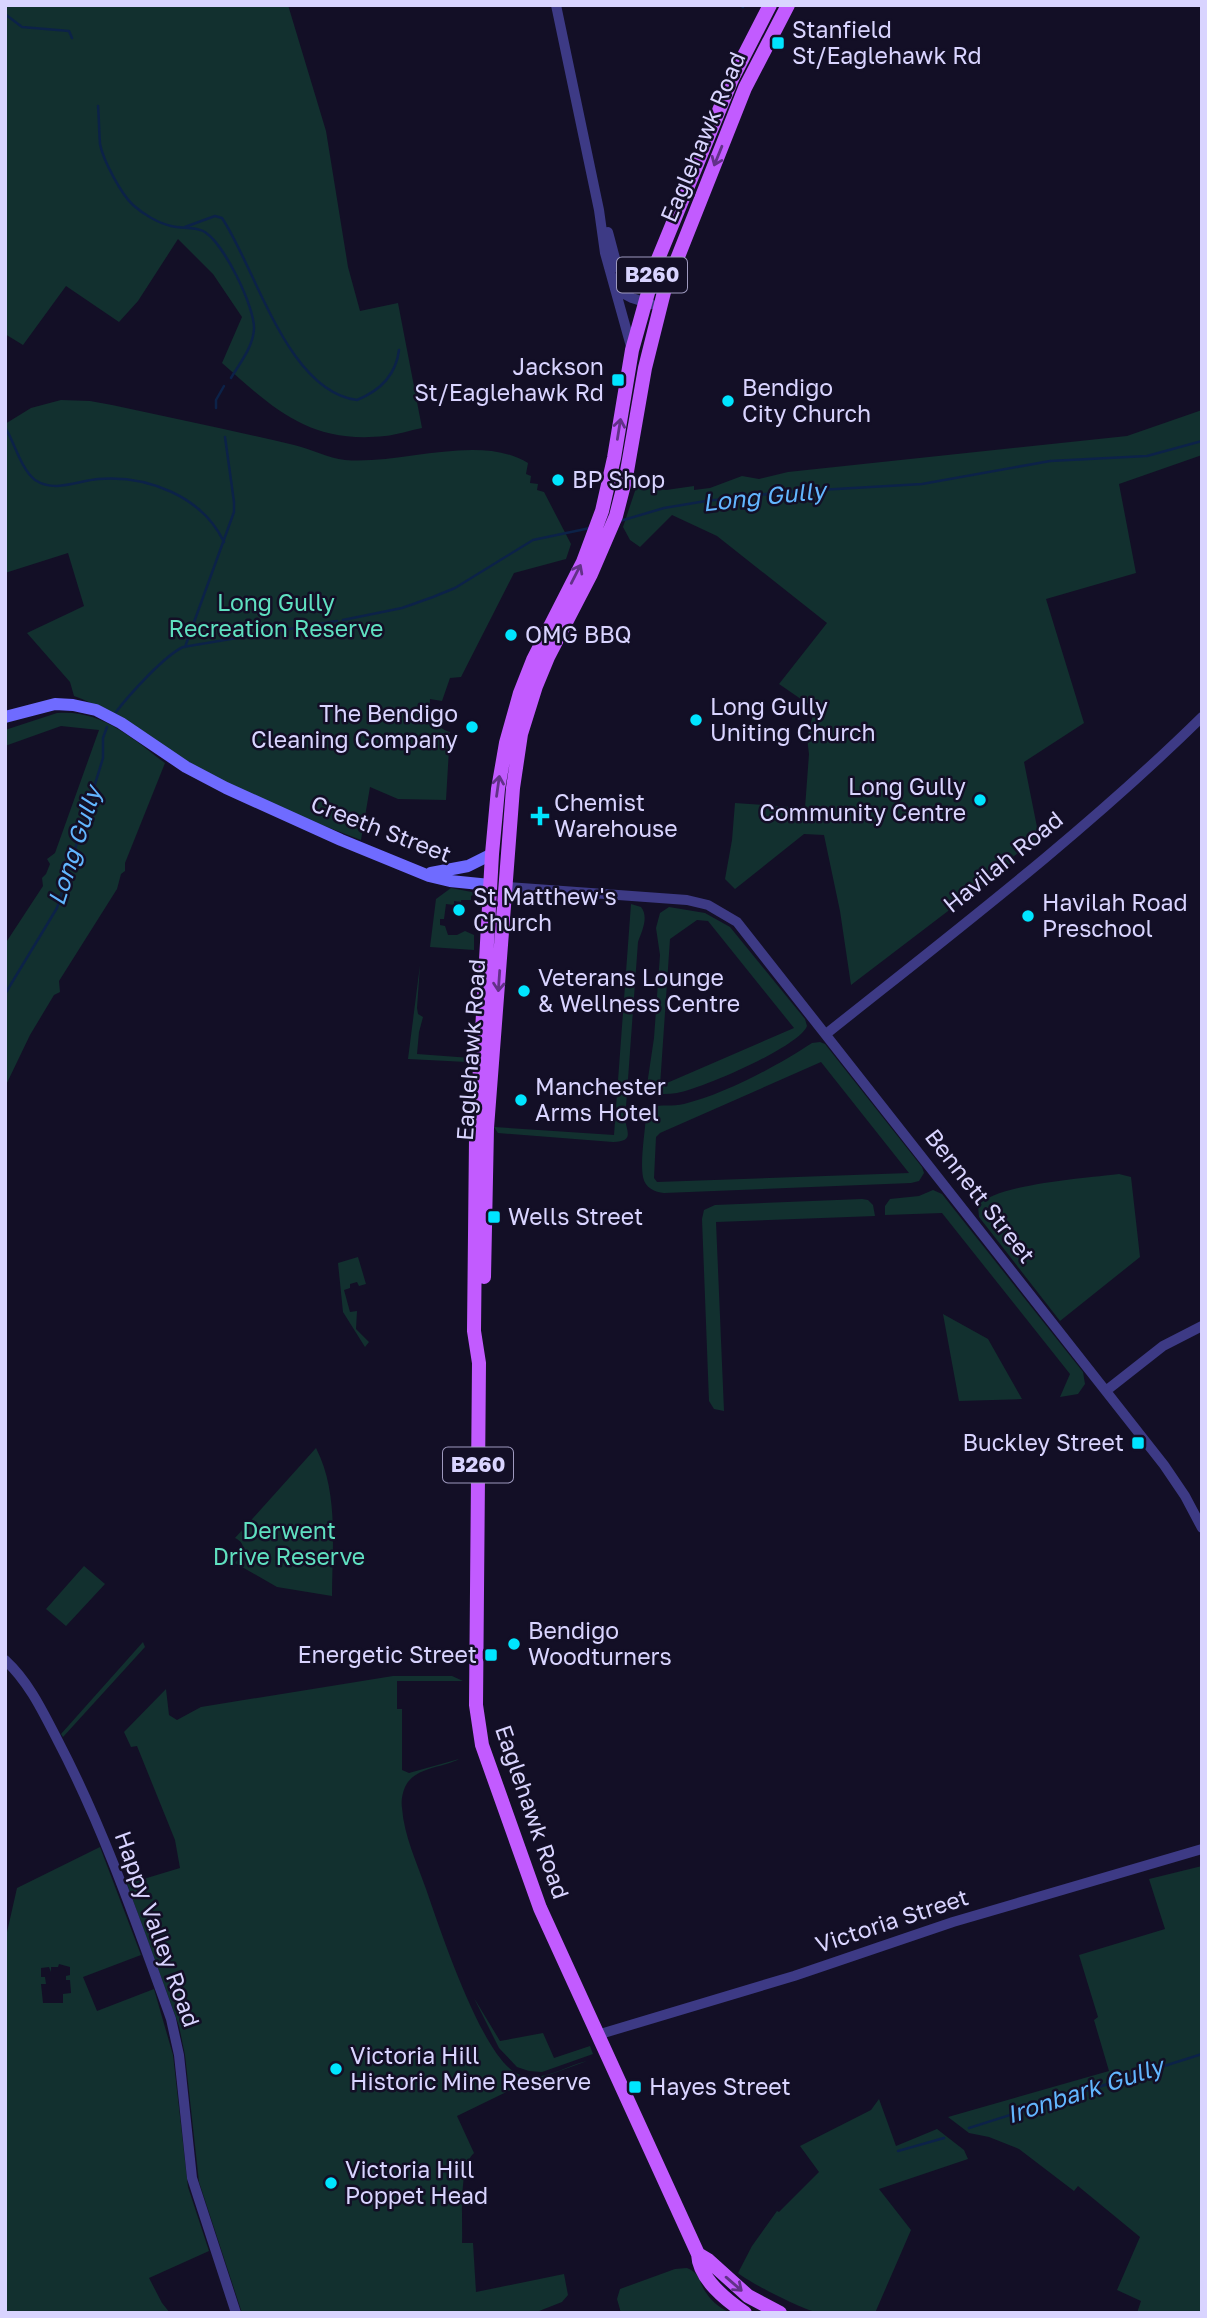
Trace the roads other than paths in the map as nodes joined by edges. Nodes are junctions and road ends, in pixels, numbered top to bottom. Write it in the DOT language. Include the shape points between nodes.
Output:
graph roads {
  1 [pos="556,5"];
  2 [pos="770,5"];
  3 [pos="788,5"];
  4 [pos="701,199"];
  5 [pos="599,210"];
  6 [pos="656,264"];
  7 [pos="648,287"];
  8 [pos="615,289"];
  9 [pos="664,292"];
  10 [pos="643,302"];
  11 [pos="660,307"];
  12 [pos="632,350"];
  13 [pos="605,524"];
  14 [pos="5,717"];
  15 [pos="1202,717"];
  16 [pos="492,854"];
  17 [pos="424,874"];
  18 [pos="490,885"];
  19 [pos="507,887"];
  20 [pos="708,905"];
  21 [pos="826,1034"];
  22 [pos="481,1138"];
  23 [pos="1202,1326"];
  24 [pos="1107,1390"];
  25 [pos="1202,1528"];
  26 [pos="5,1660"];
  27 [pos="1202,1849"];
  28 [pos="597,2035"];
  29 [pos="698,2254"];
  30 [pos="236,2313"];
  31 [pos="745,2313"];
  32 [pos="780,2313"];
  1 -- 5 [label="street"];
  2 -- 6 [label="main road, Eaglehawk Road / B260" via="732,79"];
  3 -- 4 [label="main road, Eaglehawk Road / B260, one-way" via="745,88"];
  4 -- 6 [label="main road" via="691,202"];
  4 -- 9 [label="main road, Eaglehawk Road / B260"];
  5 -- 7 [label="street" via="618,270"];
  5 -- 8 [label="street"];
  6 -- 7 [label="main road, Eaglehawk Road / B260"];
  7 -- 9 [label="street"];
  7 -- 10 [label="main road, Eaglehawk Road / B260"];
  8 -- 10 [label="street"];
  8 -- 12 [label="street"];
  9 -- 11 [label="main road, Eaglehawk Road / B260"];
  10 -- 11 [label="street"];
  10 -- 12 [label="main road, Eaglehawk Road / B260"];
  11 -- 13 [label="main road, Eaglehawk Road / B260" via="626,477"];
  13 -- 12 [label="main road, Eaglehawk Road / B260, one-way"];
  16 -- 13 [label="main road, Eaglehawk Road / B260, one-way" via="501,768 520,693"];
  13 -- 19 [label="main road, Eaglehawk Road / B260" via="592,574 548,657 525,720 514,771"];
  14 -- 17 [label="main road, Creeth Street" via="39,707 87,707 235,793"];
  15 -- 21 [label="street, Havilah Road" via="1083,827"];
  16 -- 17 [label="main road" via="468,866"];
  16 -- 18 [label="main road, Eaglehawk Road / B260"];
  17 -- 18 [label="main road, Creeth Street"];
  18 -- 19 [label="main road, Creeth Street"];
  18 -- 22 [label="main road, Eaglehawk Road / B260"];
  19 -- 20 [label="street, Creeth Street"];
  19 -- 22 [label="main road, Eaglehawk Road / B260, one-way"];
  20 -- 21 [label="street, Bennett Street" via="745,930"];
  21 -- 24 [label="street, Bennett Street"];
  22 -- 28 [label="main road, Eaglehawk Road / B260" via="479,1293 474,1331 479,1352 478,1729 540,1908"];
  23 -- 24 [label="street" via="1163,1346"];
  24 -- 25 [label="street, Bennett Street" via="1175,1480"];
  26 -- 30 [label="street, Happy Valley Road" via="38,1703 92,1811 167,2008 179,2055 192,2178"];
  27 -- 28 [label="street, Victoria Street"];
  28 -- 29 [label="main road, Eaglehawk Road / B260"];
  29 -- 31 [label="main road, Eaglehawk Road / B260" via="710,2282"];
  29 -- 32 [label="main road, Eaglehawk Road / B260, one-way" via="748,2296"];
}
